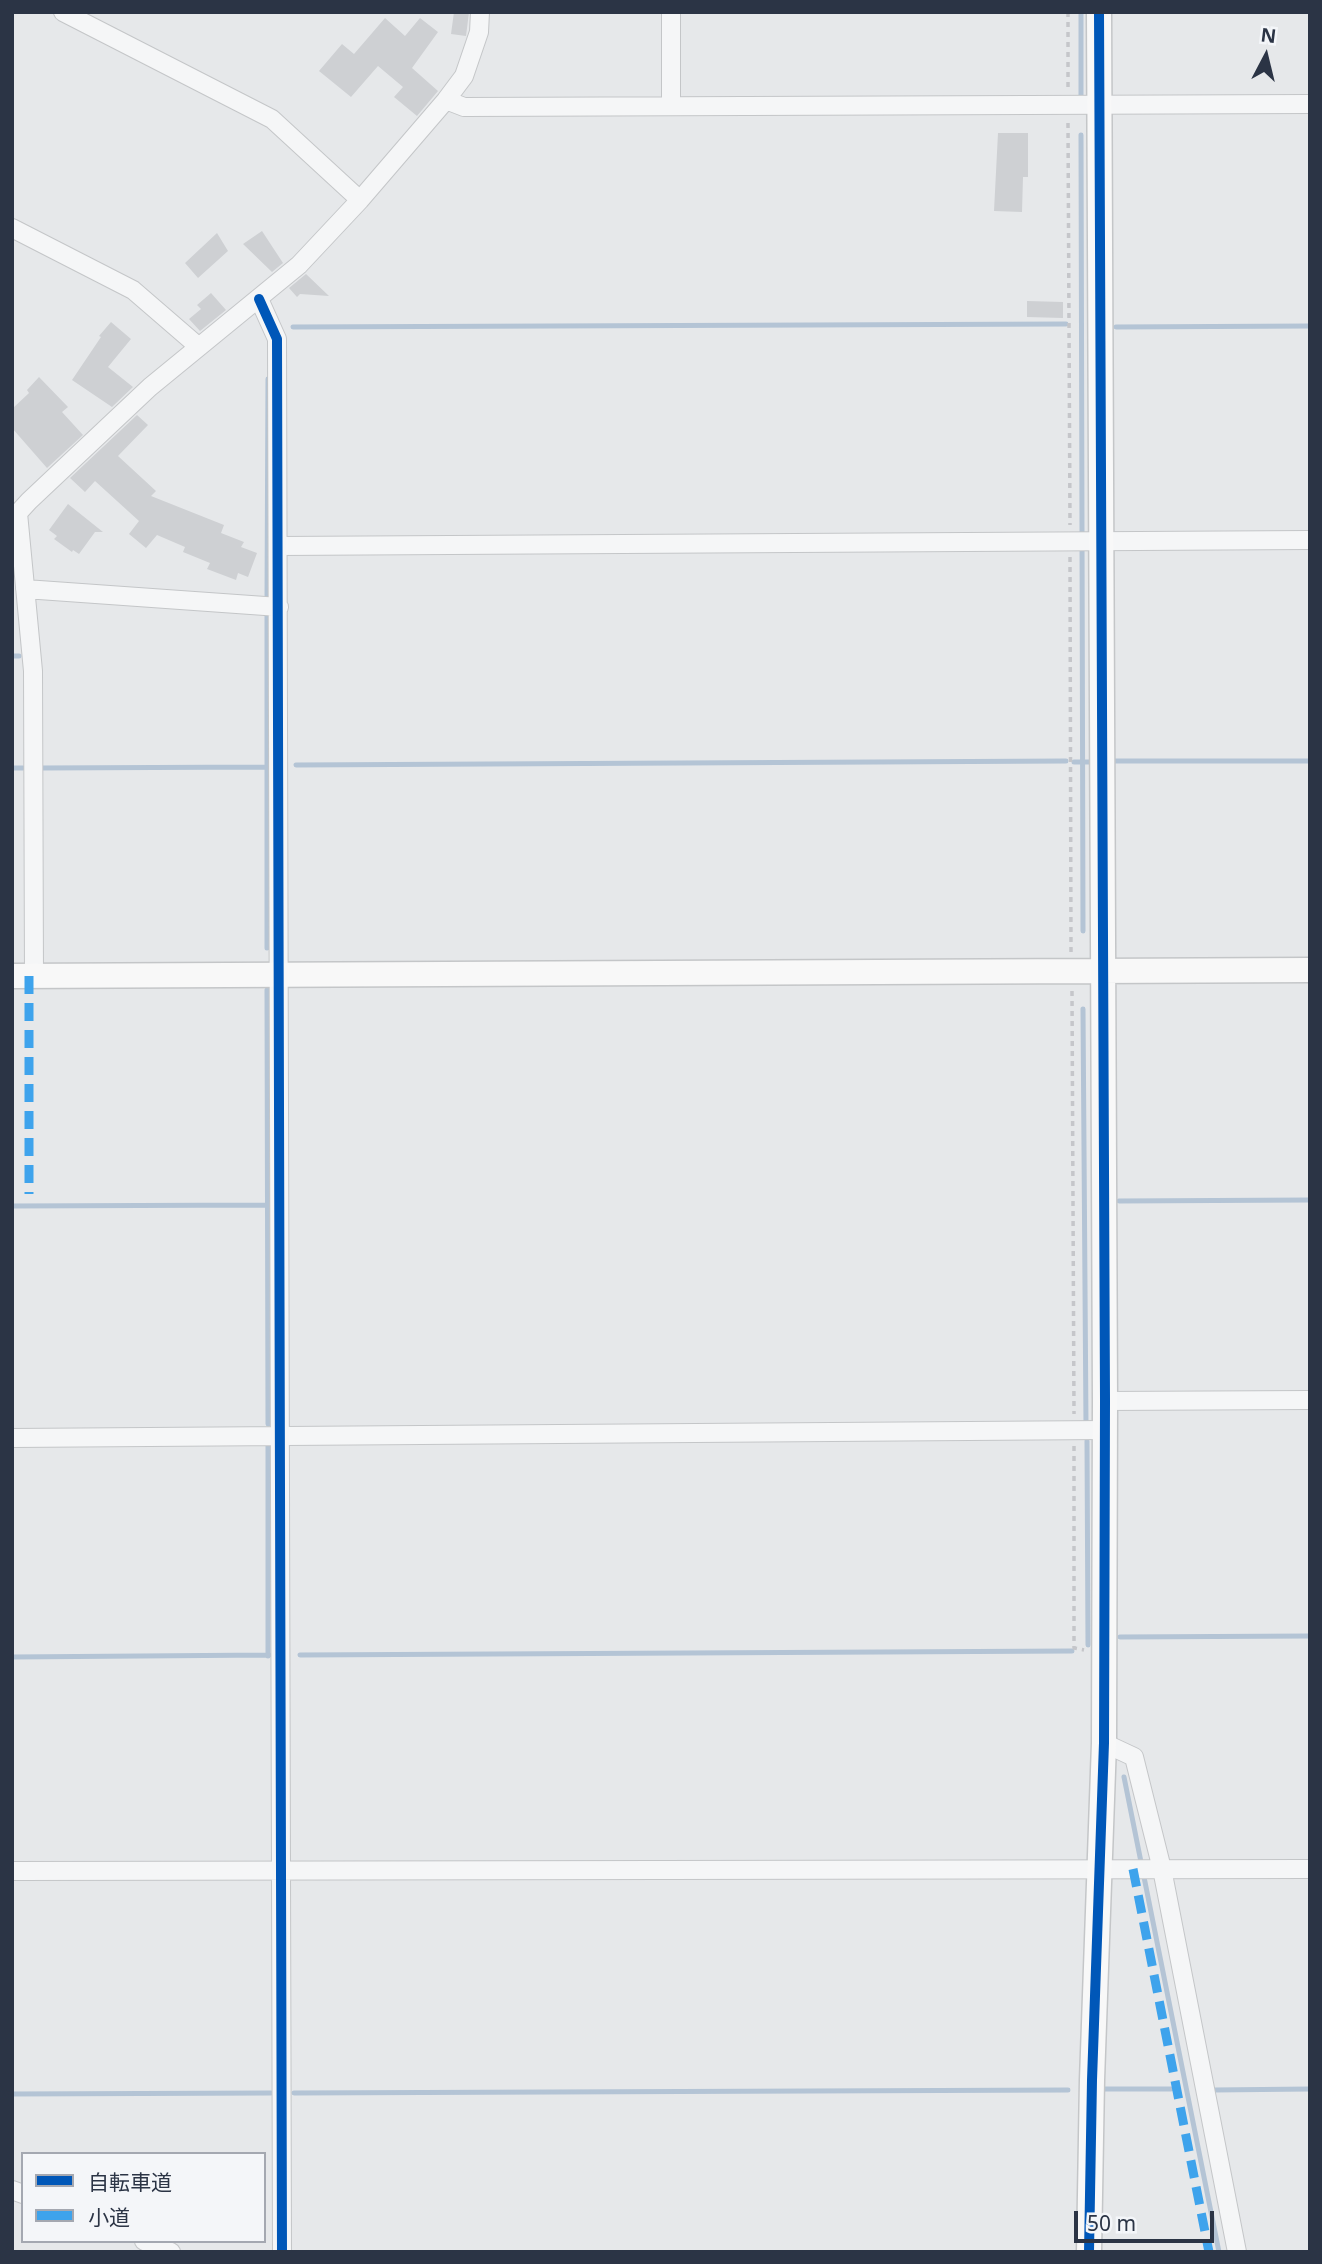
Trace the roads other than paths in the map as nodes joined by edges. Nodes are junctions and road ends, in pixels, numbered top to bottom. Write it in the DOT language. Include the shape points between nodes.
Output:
graph roads {
  1 [pos="480,12"];
  2 [pos="671,12"];
  3 [pos="1099,12"];
  4 [pos="73,14"];
  5 [pos="446,100"];
  6 [pos="1310,104"];
  7 [pos="1100,105"];
  8 [pos="671,106"];
  9 [pos="360,200"];
  10 [pos="12,228"];
  11 [pos="259,299"];
  12 [pos="199,347"];
  13 [pos="15,512"];
  14 [pos="1310,540"];
  15 [pos="1084,541"];
  16 [pos="279,546"];
  17 [pos="25,589"];
  18 [pos="279,607"];
  19 [pos="1310,970"];
  20 [pos="1102,971"];
  21 [pos="279,975"];
  22 [pos="23,976"];
  23 [pos="1310,1400"];
  24 [pos="1105,1401"];
  25 [pos="1105,1430"];
  26 [pos="279,1436"];
  27 [pos="12,1438"];
  28 [pos="1104,1743"];
  29 [pos="1310,1868"];
  30 [pos="1101,1869"];
  31 [pos="1149,1869"];
  32 [pos="12,1871"];
  33 [pos="282,1871"];
  34 [pos="149,2243"];
  35 [pos="171,2252"];
  36 [pos="282,2252"];
  37 [pos="1089,2252"];
  38 [pos="1237,2252"];
  1 -- 5 [label="street" via="479,32 464,76"];
  2 -- 8 [label="street"];
  3 -- 7 [label="street"];
  4 -- 9 [label="street" via="272,119"];
  5 -- 8 [label="street" via="464,107"];
  5 -- 9 [label="street"];
  6 -- 7 [label="street"];
  7 -- 8 [label="street"];
  7 -- 15 [label="street"];
  9 -- 11 [label="street" via="299,265"];
  10 -- 12 [label="street" via="134,290"];
  11 -- 12 [label="street"];
  11 -- 16 [label="street" via="277,339"];
  12 -- 13 [label="street"];
  13 -- 17 [label="street"];
  14 -- 15 [label="street"];
  15 -- 16 [label="street"];
  15 -- 20 [label="street"];
  16 -- 18 [label="street"];
  17 -- 18 [label="street"];
  17 -- 22 [label="street" via="33,671"];
  18 -- 21 [label="street"];
  19 -- 20 [label="street"];
  20 -- 21 [label="street"];
  20 -- 24 [label="street"];
  21 -- 22 [label="street"];
  21 -- 26 [label="street"];
  23 -- 24 [label="street"];
  24 -- 25 [label="street"];
  25 -- 26 [label="street"];
  25 -- 28 [label="street"];
  26 -- 27 [label="street"];
  26 -- 33 [label="street"];
  28 -- 30 [label="street"];
  28 -- 31 [label="street" via="1134,1756"];
  29 -- 31 [label="street"];
  30 -- 31 [label="street"];
  30 -- 33 [label="street"];
  30 -- 37 [label="street"];
  31 -- 38 [label="street"];
  32 -- 33 [label="street"];
  33 -- 36 [label="street"];
  34 -- 35 [label="street"];
}
